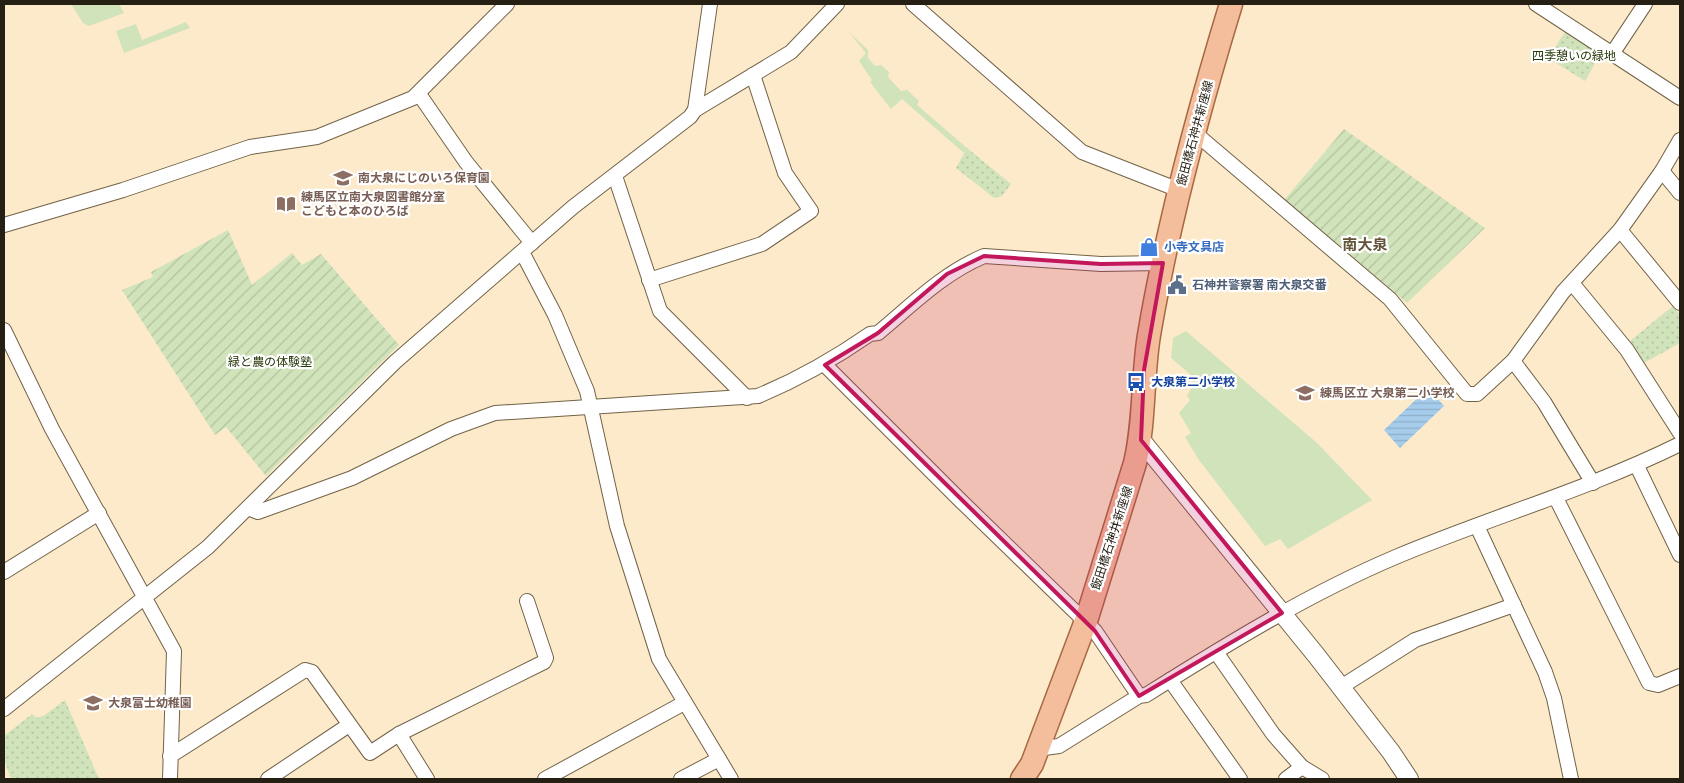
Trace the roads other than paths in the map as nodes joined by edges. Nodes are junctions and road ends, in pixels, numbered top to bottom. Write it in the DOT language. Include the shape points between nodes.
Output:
graph roads {
  1 [pos="507,4"];
  2 [pos="710,4"];
  3 [pos="837,4"];
  4 [pos="913,4"];
  5 [pos="1231,4"];
  6 [pos="1536,4"];
  7 [pos="1645,4"];
  8 [pos="1612,54"];
  9 [pos="753,75"];
  10 [pos="419,94"];
  11 [pos="1680,98"];
  12 [pos="695,110"];
  13 [pos="1195,133"];
  14 [pos="1680,140"];
  15 [pos="1662,172"];
  16 [pos="615,176"];
  17 [pos="1180,190"];
  18 [pos="1680,193"];
  19 [pos="4,225"];
  20 [pos="1620,230"];
  21 [pos="527,247"];
  22 [pos="1163,263"];
  23 [pos="649,280"];
  24 [pos="1572,283"];
  25 [pos="1680,304"];
  26 [pos="4,330"];
  27 [pos="1514,362"];
  28 [pos="825,365"];
  29 [pos="747,398"];
  30 [pos="589,406"];
  31 [pos="1680,433"];
  32 [pos="1141,440"];
  33 [pos="1680,444"];
  34 [pos="1637,466"];
  35 [pos="1593,483"];
  36 [pos="1556,498"];
  37 [pos="248,508"];
  38 [pos="99,513"];
  39 [pos="1477,526"];
  40 [pos="1680,555"];
  41 [pos="4,572"];
  42 [pos="146,597"];
  43 [pos="527,601"];
  44 [pos="1514,605"];
  45 [pos="1282,613"];
  46 [pos="1086,621"];
  47 [pos="1216,652"];
  48 [pos="1680,676"];
  49 [pos="1170,680"];
  50 [pos="1340,687"];
  51 [pos="1139,696"];
  52 [pos="684,703"];
  53 [pos="4,708"];
  54 [pos="349,725"];
  55 [pos="399,734"];
  56 [pos="1037,749"];
  57 [pos="170,756"];
  58 [pos="718,760"];
  59 [pos="1302,767"];
  60 [pos="170,779"];
  61 [pos="268,779"];
  62 [pos="427,779"];
  63 [pos="545,779"];
  64 [pos="681,779"];
  65 [pos="731,779"];
  66 [pos="1022,779"];
  67 [pos="1240,779"];
  68 [pos="1286,779"];
  69 [pos="1322,779"];
  70 [pos="1409,779"];
  71 [pos="1571,779"];
  1 -- 10 [label="street"];
  2 -- 12 [label="street"];
  3 -- 9 [label="street" via="791,52"];
  4 -- 17 [label="street" via="1082,152"];
  5 -- 13 [label="main road, 飯田橋石神井新座線"];
  6 -- 8 [label="street"];
  7 -- 8 [label="street"];
  8 -- 11 [label="street"];
  9 -- 12 [label="street"];
  9 -- 23 [label="street" via="785,173 811,211 762,244"];
  10 -- 19 [label="street" via="317,137 250,147 124,190"];
  10 -- 21 [label="street"];
  12 -- 16 [label="street"];
  13 -- 17 [label="main road, 飯田橋石神井新座線"];
  13 -- 27 [label="street" via="1390,299 1467,394 1477,394"];
  14 -- 15 [label="street"];
  15 -- 18 [label="street"];
  15 -- 20 [label="street"];
  16 -- 21 [label="street" via="601,184"];
  16 -- 23 [label="street"];
  17 -- 22 [label="main road, 飯田橋石神井新座線"];
  20 -- 24 [label="street"];
  20 -- 25 [label="street"];
  21 -- 30 [label="street" via="588,391"];
  21 -- 37 [label="street" via="383,373"];
  22 -- 28 [label="street" via="1101,264 984,256 947,274 878,333 870,334"];
  22 -- 32 [label="main road, 飯田橋石神井新座線" via="1144,370"];
  23 -- 29 [label="street" via="660,311"];
  24 -- 27 [label="street"];
  24 -- 31 [label="street" via="1627,350"];
  26 -- 38 [label="street" via="52,429"];
  27 -- 35 [label="street" via="1544,402"];
  28 -- 29 [label="street" via="792,382"];
  28 -- 46 [label="street"];
  29 -- 30 [label="street"];
  30 -- 37 [label="street" via="496,413 451,429 313,494 258,512"];
  30 -- 52 [label="street" via="606,486 630,570 659,660"];
  32 -- 45 [label="street"];
  32 -- 46 [label="main road, 飯田橋石神井新座線"];
  33 -- 34 [label="street"];
  34 -- 35 [label="street"];
  34 -- 40 [label="street"];
  35 -- 36 [label="street"];
  36 -- 39 [label="street"];
  36 -- 48 [label="street" via="1649,683 1658,685"];
  37 -- 42 [label="street" via="208,547"];
  38 -- 41 [label="street"];
  38 -- 42 [label="street"];
  39 -- 44 [label="street"];
  39 -- 45 [label="street" via="1396,557"];
  42 -- 53 [label="street"];
  42 -- 57 [label="street" via="174,651"];
  43 -- 55 [label="street" via="546,658 544,662"];
  44 -- 50 [label="street" via="1415,640"];
  44 -- 71 [label="street" via="1554,698"];
  45 -- 47 [label="street"];
  45 -- 50 [label="street"];
  46 -- 51 [label="street"];
  46 -- 56 [label="main road, 飯田橋石神井新座線"];
  47 -- 49 [label="street"];
  47 -- 59 [label="street" via="1273,734"];
  49 -- 51 [label="street"];
  49 -- 67 [label="street"];
  50 -- 70 [label="street"];
  51 -- 56 [label="street" via="1059,746"];
  52 -- 58 [label="street"];
  52 -- 63 [label="street"];
  54 -- 55 [label="street" via="370,753"];
  54 -- 57 [label="street" via="312,672 305,670"];
  54 -- 61 [label="street"];
  55 -- 62 [label="street"];
  56 -- 66 [label="main road, 飯田橋石神井新座線"];
  57 -- 60 [label="street"];
  58 -- 64 [label="street"];
  58 -- 65 [label="street"];
  59 -- 68 [label="street"];
  59 -- 69 [label="street"];
}
